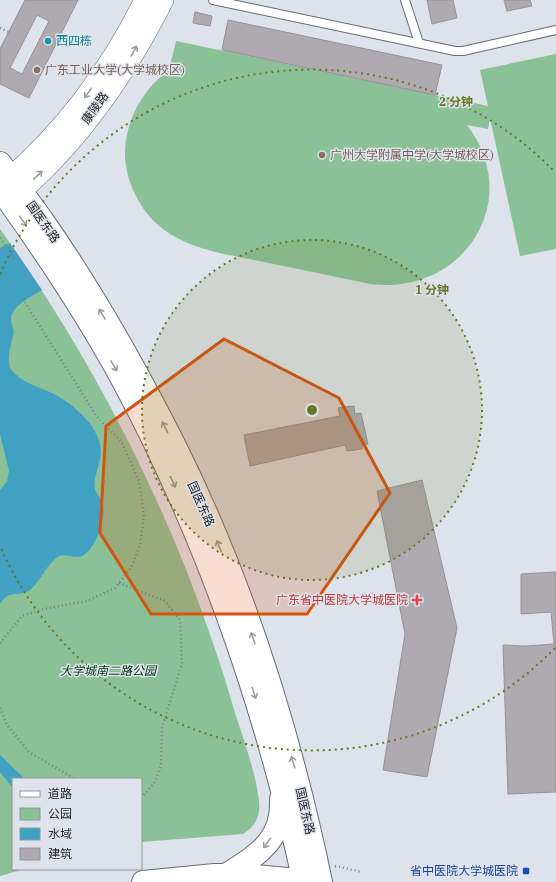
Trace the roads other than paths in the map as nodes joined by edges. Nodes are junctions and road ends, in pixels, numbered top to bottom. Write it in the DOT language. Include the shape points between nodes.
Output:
graph roads {
  1 [pos="145,0"];
  2 [pos="163,0"];
  3 [pos="213,0"];
  4 [pos="405,0"];
  5 [pos="556,30"];
  6 [pos="419,43"];
  7 [pos="7,185"];
  8 [pos="280,780"];
  9 [pos="226,875"];
  10 [pos="143,882"];
  11 [pos="312,882"];
  1 -- 7 [label="street, 康陵路, one-way" via="121,43 81,102"];
  7 -- 2 [label="street, 康陵路, one-way" via="57,156 93,112 131,56"];
  3 -- 6 [label="lane"];
  4 -- 6 [label="lane"];
  5 -- 6 [label="lane" via="463,51"];
  7 -- 8 [label="main road, 国医东路, one-way" via="122,378 161,457 223,603"];
  11 -- 7 [label="main road, 国医东路, one-way" via="303,799 234,582 211,526 175,446 128,358 64,253"];
  8 -- 9 [label="main road, one-way" via="282,807 269,844 260,853"];
  8 -- 11 [label="main road, 国医东路"];
  9 -- 10 [label="main road"];
  9 -- 11 [label="main road" via="270,876"];
}
